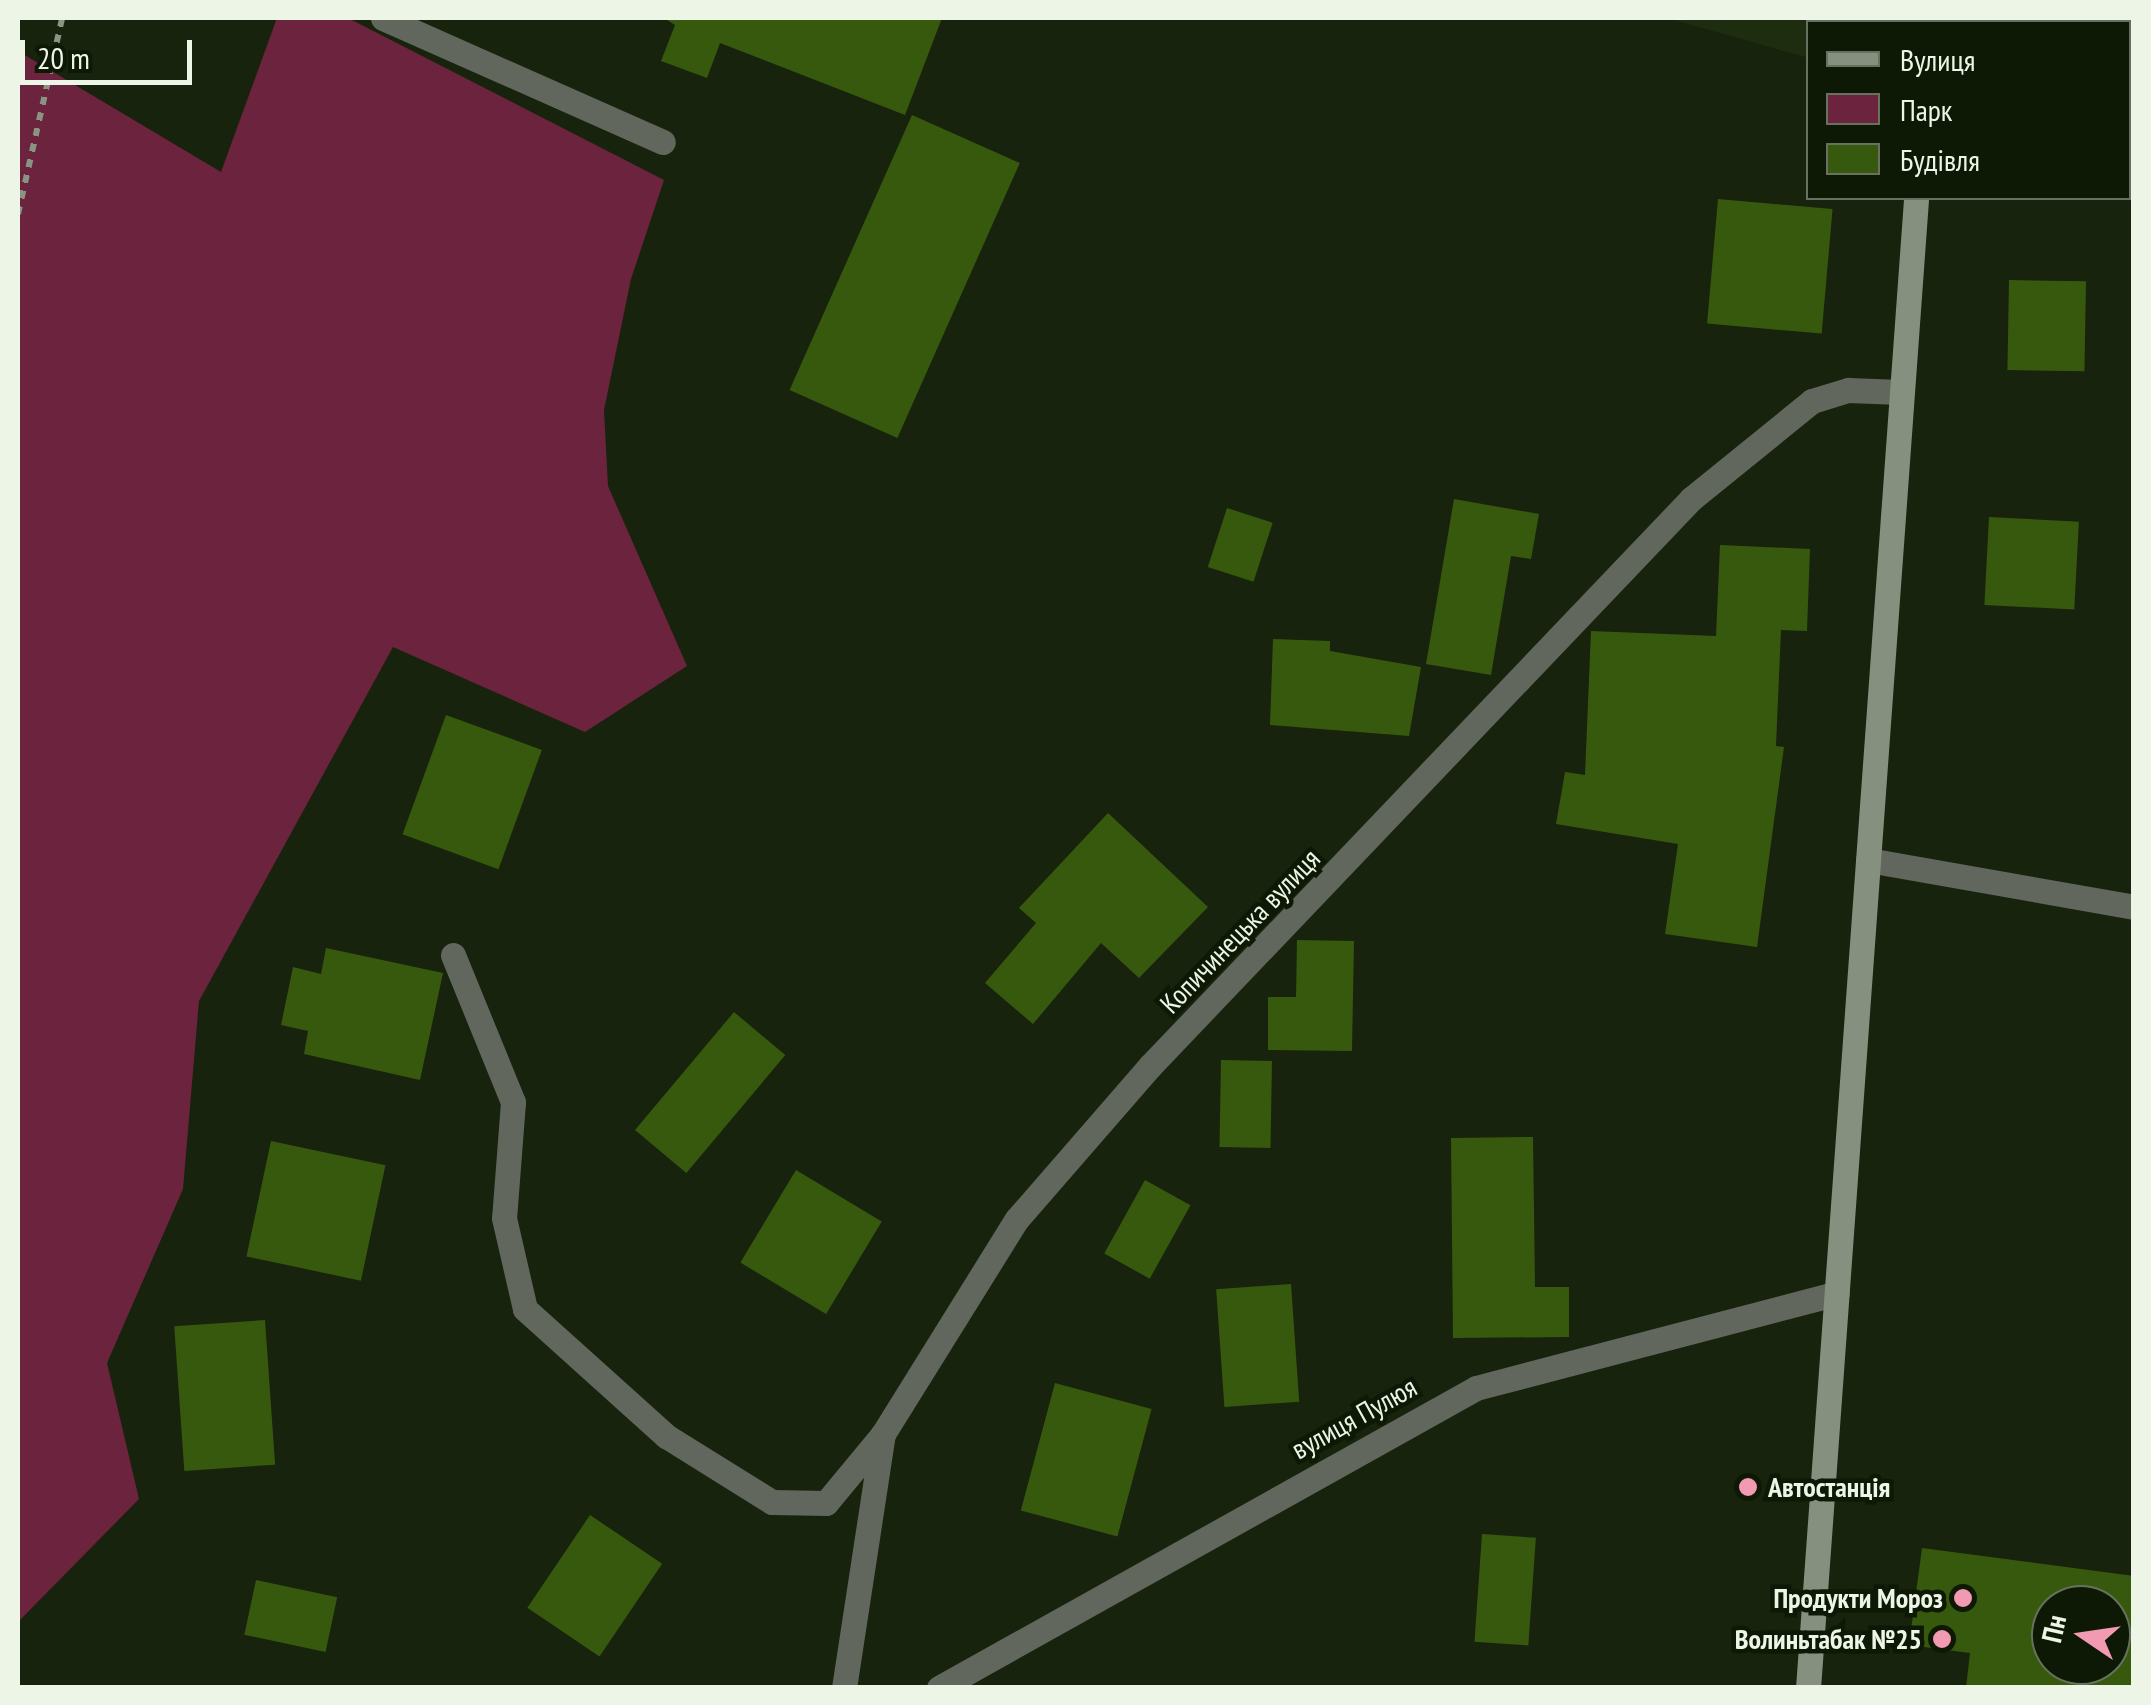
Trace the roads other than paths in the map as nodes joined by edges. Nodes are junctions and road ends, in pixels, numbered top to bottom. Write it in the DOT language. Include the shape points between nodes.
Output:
graph roads {
  1 [pos="382,18"];
  2 [pos="662,142"];
  3 [pos="1916,200"];
  4 [pos="1901,392"];
  5 [pos="1868,860"];
  6 [pos="2134,906"];
  7 [pos="453,955"];
  8 [pos="1836,1293"];
  9 [pos="883,1434"];
  10 [pos="844,1688"];
  11 [pos="939,1688"];
  12 [pos="1808,1688"];
  1 -- 2 [label="street"];
  3 -- 4 [label="main road"];
  4 -- 5 [label="main road"];
  4 -- 9 [label="street, Копичинецька вулиця" via="1848,390 1812,402 1692,499 1150,1066 1017,1219"];
  5 -- 6 [label="street"];
  5 -- 8 [label="main road"];
  7 -- 9 [label="street" via="514,1102 504,1218 524,1309 666,1436 772,1502 826,1503"];
  8 -- 11 [label="street, вулиця Пулюя" via="1476,1388"];
  8 -- 12 [label="main road"];
  9 -- 10 [label="street, Копичинецька вулиця"];
}
